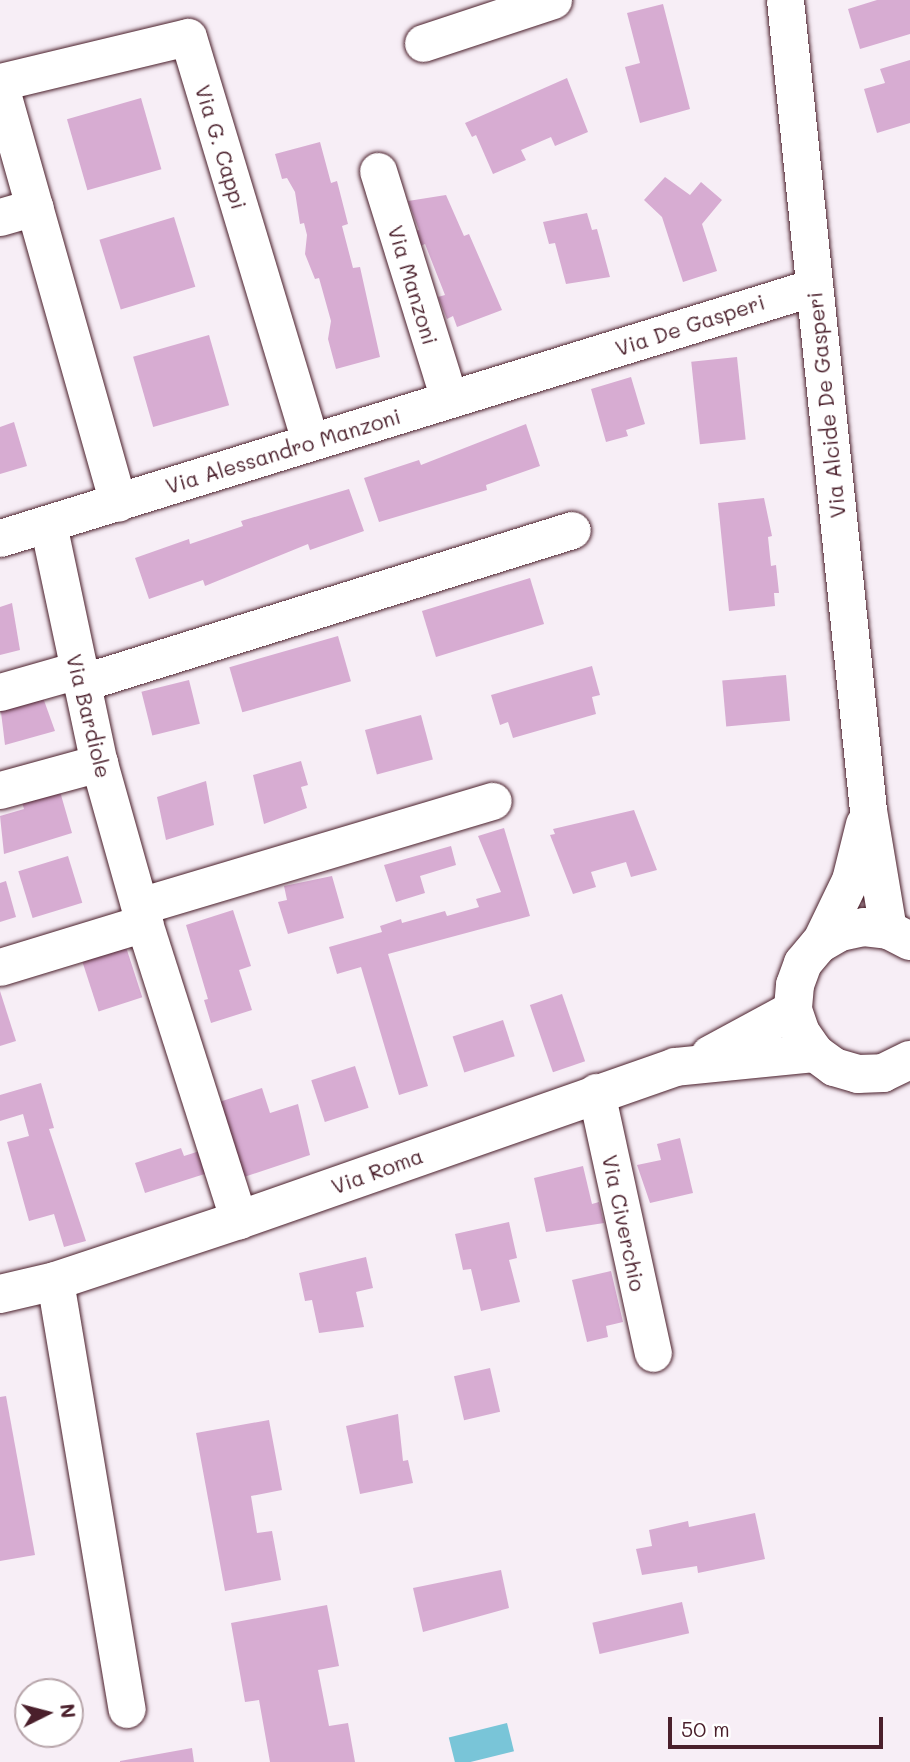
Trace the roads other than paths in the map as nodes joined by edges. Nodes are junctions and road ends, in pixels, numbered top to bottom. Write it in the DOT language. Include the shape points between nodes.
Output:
graph roads {
  1 [pos="553,0"];
  2 [pos="785,0"];
  3 [pos="423,43"];
  4 [pos="0,84"];
  5 [pos="378,171"];
  6 [pos="35,206"];
  7 [pos="0,217"];
  8 [pos="814,287"];
  9 [pos="567,364"];
  10 [pos="449,399"];
  11 [pos="310,442"];
  12 [pos="118,503"];
  13 [pos="48,524"];
  14 [pos="572,530"];
  15 [pos="0,538"];
  16 [pos="79,676"];
  17 [pos="0,692"];
  18 [pos="99,763"];
  19 [pos="0,790"];
  20 [pos="492,802"];
  21 [pos="868,810"];
  22 [pos="142,914"];
  23 [pos="899,935"];
  24 [pos="819,944"];
  25 [pos="0,967"];
  26 [pos="793,1010"];
  27 [pos="815,1053"];
  28 [pos="910,1060"];
  29 [pos="699,1061"];
  30 [pos="596,1092"];
  31 [pos="239,1220"];
  32 [pos="55,1281"];
  33 [pos="0,1294"];
  34 [pos="653,1353"];
  35 [pos="127,1709"];
  1 -- 3 [label="street"];
  2 -- 8 [label="street, Via Alcide De Gasperi"];
  4 -- 6 [label="street, Via G. Cappi"];
  4 -- 11 [label="street, Via G. Cappi" via="188,37"];
  5 -- 10 [label="street, Via Manzoni"];
  6 -- 7 [label="street"];
  6 -- 12 [label="street, Via G. Cappi"];
  8 -- 9 [label="street, Via De Gasperi"];
  8 -- 21 [label="street, Via Alcide De Gasperi"];
  9 -- 10 [label="street, Via Alessandro Manzoni"];
  10 -- 11 [label="street, Via Alessandro Manzoni"];
  11 -- 12 [label="street, Via Alessandro Manzoni"];
  12 -- 13 [label="street, Via Alessandro Manzoni"];
  13 -- 15 [label="street, Via Alessandro Manzoni"];
  13 -- 16 [label="street, Via Bardiole"];
  14 -- 16 [label="street"];
  16 -- 17 [label="street"];
  16 -- 18 [label="street, Via Bardiole"];
  18 -- 19 [label="street"];
  18 -- 22 [label="street, Via Bardiole"];
  20 -- 22 [label="street"];
  21 -- 23 [label="street, Via Alcide De Gasperi"];
  21 -- 24 [label="street, Via Alcide De Gasperi" via="850,880"];
  22 -- 25 [label="street"];
  22 -- 31 [label="street, Via Bardiole"];
  23 -- 24 [label="main road" via="864,927 840,932"];
  24 -- 26 [label="main road" via="803,962"];
  26 -- 27 [label="main road"];
  26 -- 29 [label="main road"];
  27 -- 28 [label="main road" via="834,1067 858,1074 883,1073"];
  27 -- 29 [label="main road"];
  29 -- 30 [label="main road, Via Roma"];
  30 -- 31 [label="main road, Via Roma"];
  30 -- 34 [label="street, Via Civerchio"];
  31 -- 32 [label="main road, Via Roma"];
  32 -- 33 [label="main road, Via Roma"];
  32 -- 35 [label="street"];
}
